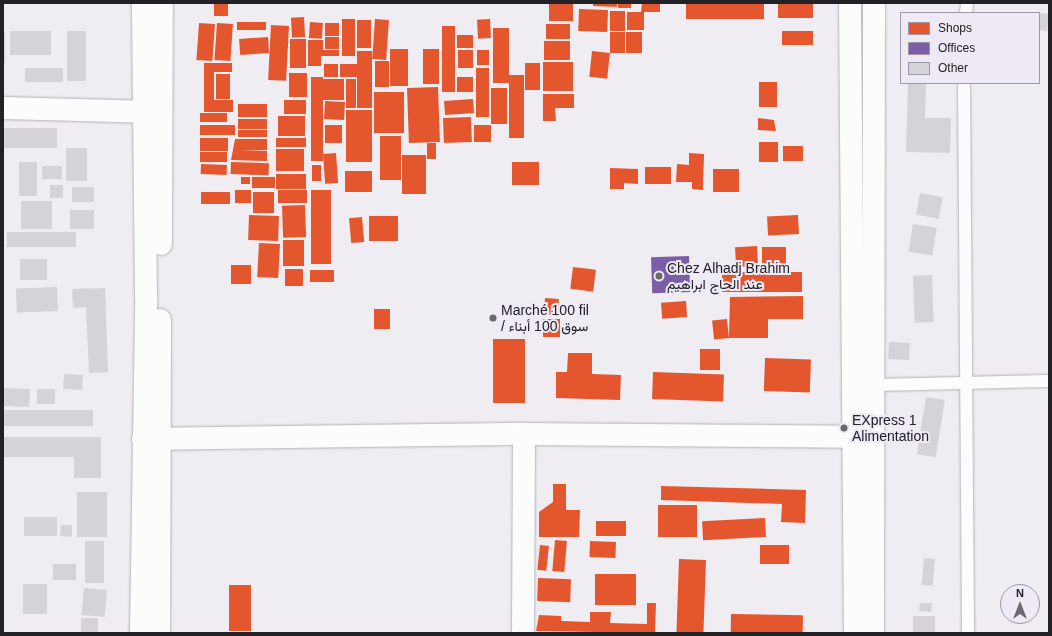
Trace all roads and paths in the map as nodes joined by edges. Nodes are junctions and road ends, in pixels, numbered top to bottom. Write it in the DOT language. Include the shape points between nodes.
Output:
graph roads {
  1 [pos="143,3"];
  2 [pos="162,3"];
  3 [pos="850,3"];
  4 [pos="874,3"];
  5 [pos="964,84"];
  6 [pos="3,108"];
  7 [pos="153,112"];
  8 [pos="1049,381"];
  9 [pos="964,383"];
  10 [pos="873,385"];
  11 [pos="524,434"];
  12 [pos="853,437"];
  13 [pos="151,438"];
  14 [pos="141,633"];
  15 [pos="159,633"];
  16 [pos="523,633"];
  17 [pos="855,633"];
  18 [pos="873,633"];
  19 [pos="968,633"];
  1 -- 7 [label="street"];
  2 -- 7 [label="street"];
  3 -- 12 [label="street"];
  4 -- 10 [label="street"];
  5 -- 9 [label="lane"];
  6 -- 7 [label="street"];
  7 -- 13 [label="street"];
  8 -- 9 [label="lane"];
  9 -- 10 [label="lane"];
  9 -- 19 [label="lane"];
  10 -- 18 [label="street"];
  11 -- 12 [label="street"];
  11 -- 13 [label="street"];
  11 -- 16 [label="street"];
  12 -- 17 [label="street"];
  13 -- 14 [label="street"];
  13 -- 15 [label="street"];
}
